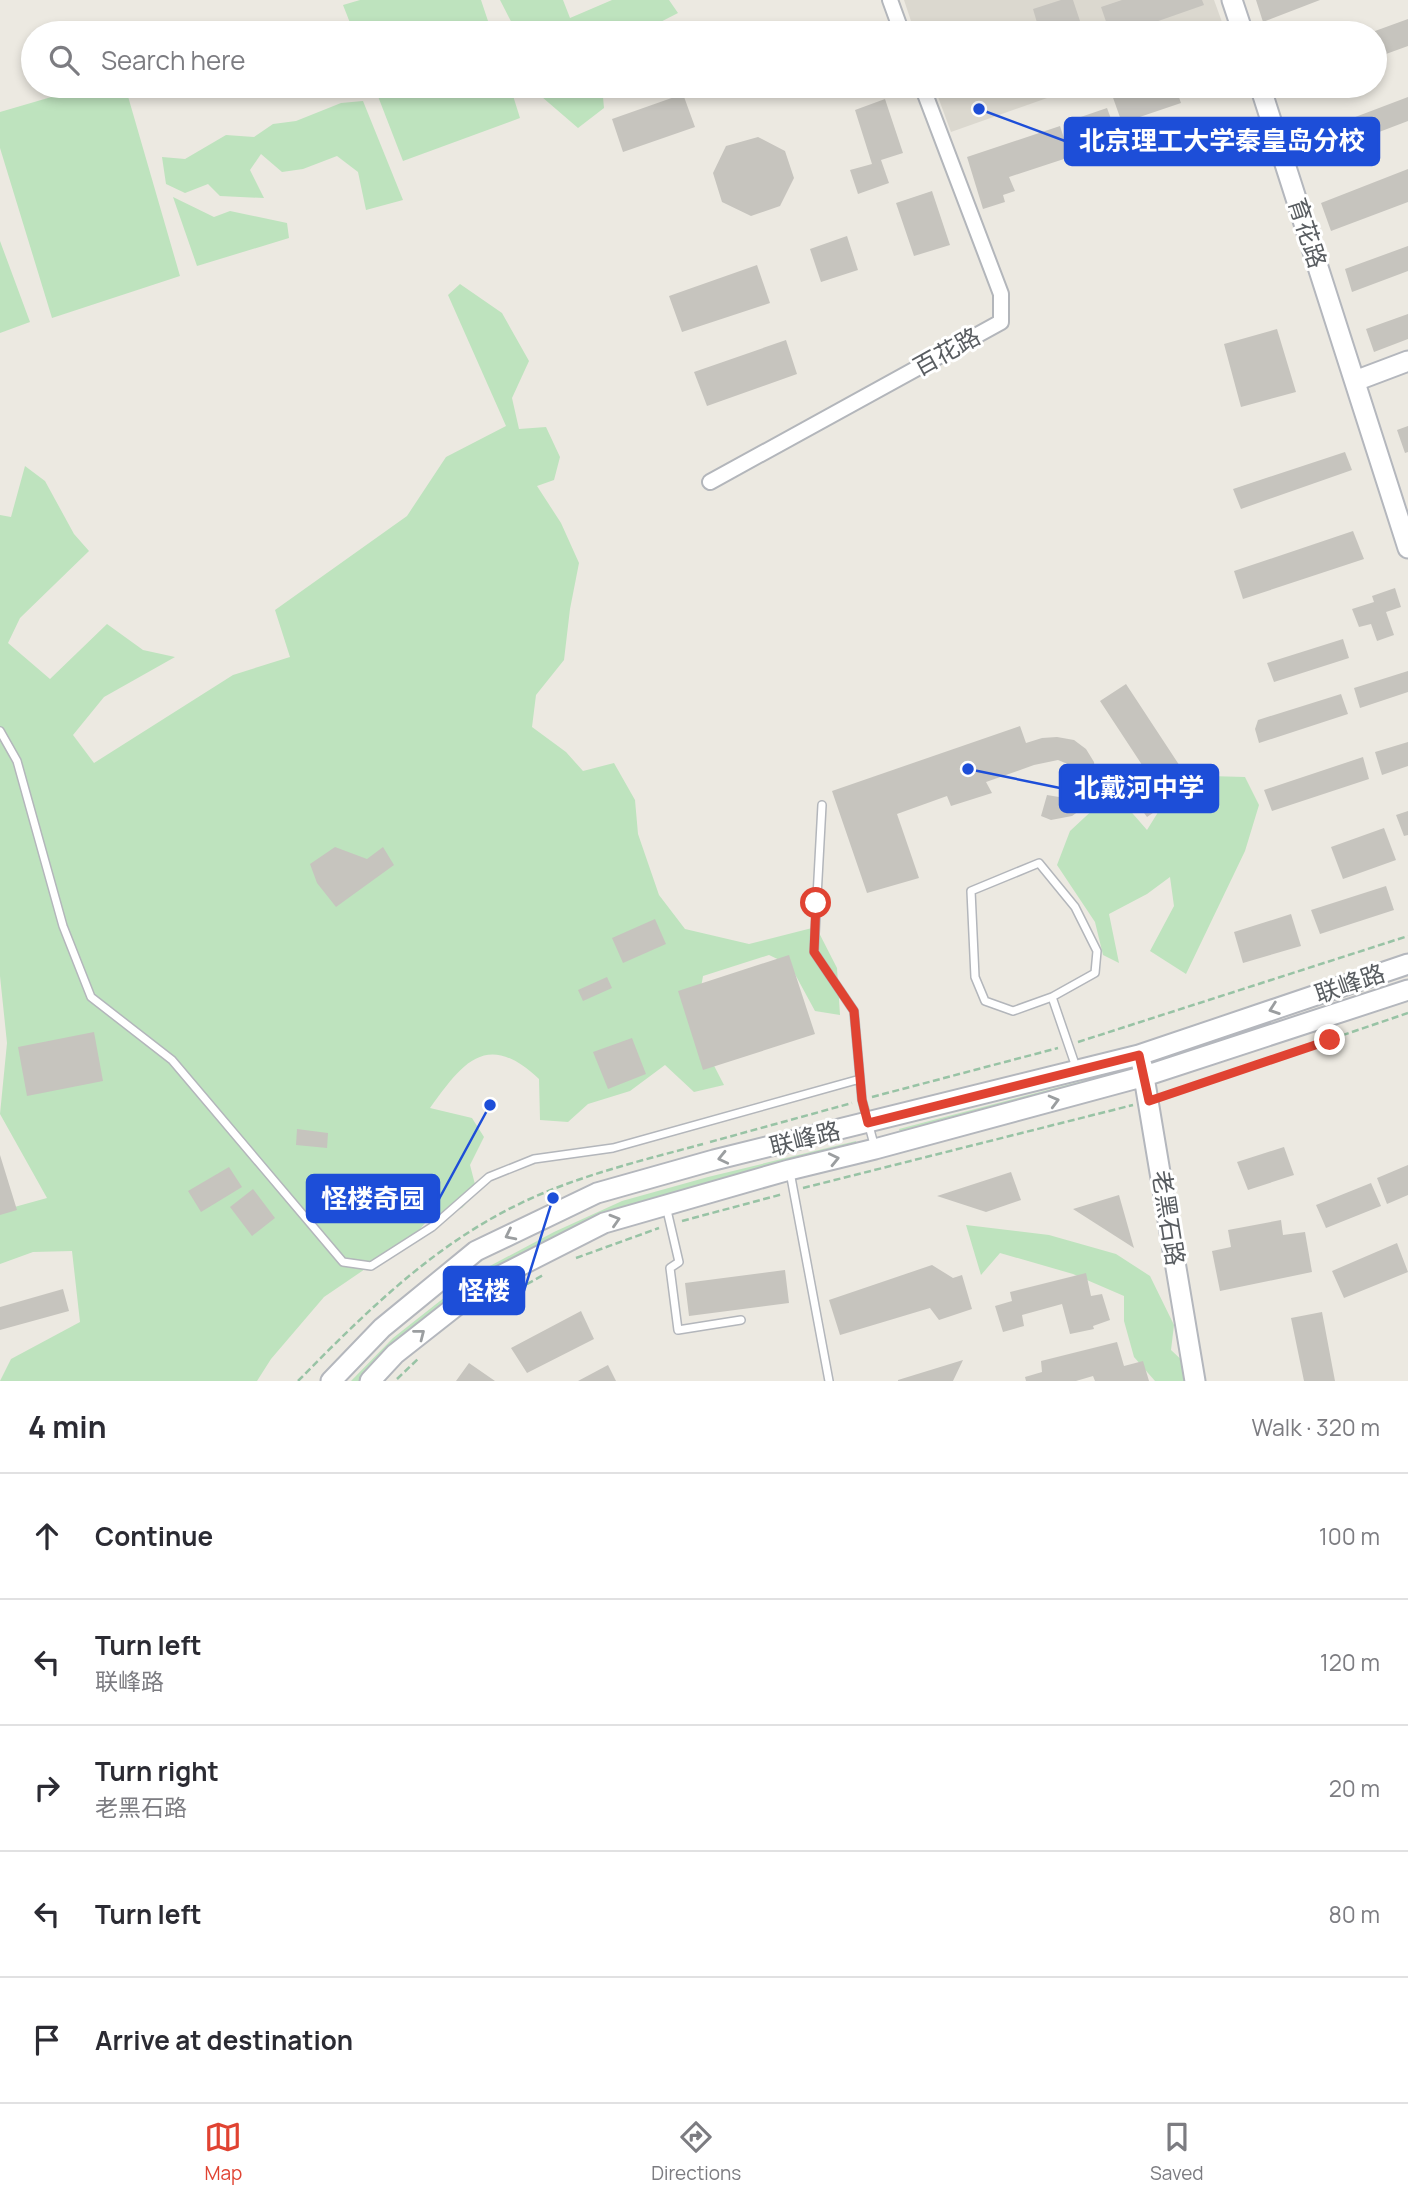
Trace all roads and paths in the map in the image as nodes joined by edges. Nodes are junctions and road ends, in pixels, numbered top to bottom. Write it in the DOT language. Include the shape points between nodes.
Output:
graph roads {
  1 [pos="890,0"];
  2 [pos="1232,0"];
  3 [pos="898,21"];
  4 [pos="1239,21"];
  5 [pos="927,98"];
  6 [pos="1264,98"];
  7 [pos="1408,360"];
  8 [pos="1355,381"];
  9 [pos="710,482"];
  10 [pos="1408,548"];
  11 [pos="0,731"];
  12 [pos="822,805"];
  13 [pos="1408,964"];
  14 [pos="1408,990"];
  15 [pos="1052,997"];
  16 [pos="1408,1013"];
  17 [pos="1139,1055"];
  18 [pos="1077,1070"];
  19 [pos="1145,1076"];
  20 [pos="860,1079"];
  21 [pos="1149,1101"];
  22 [pos="868,1123"];
  23 [pos="875,1149"];
  24 [pos="789,1170"];
  25 [pos="793,1191"];
  26 [pos="668,1215"];
  27 [pos="569,1260"];
  28 [pos="545,1274"];
  29 [pos="474,1315"];
  30 [pos="741,1320"];
  31 [pos="424,1354"];
  32 [pos="331,1381"];
  33 [pos="370,1381"];
  34 [pos="395,1381"];
  35 [pos="829,1381"];
  36 [pos="1195,1381"];
  1 -- 3 [label="street"];
  2 -- 4 [label="main road"];
  5 -- 9 [label="street, 百花路" via="1001,294 1002,322"];
  6 -- 8 [label="main road, 育花路"];
  7 -- 8 [label="main road"];
  8 -- 10 [label="main road, 育花路"];
  11 -- 20 [label="lane" via="17,761 63,926 91,997 172,1060 343,1262 371,1266 432,1227 489,1177 534,1159 613,1148"];
  12 -- 20 [label="lane" via="814,952 854,1011"];
  13 -- 17 [label="main road, 联峰路, one-way"];
  14 -- 19 [label="main road, 联峰路"];
  15 -- 15 [label="lane" via="1013,1011 985,1001 975,977 971,891 1039,863 1075,906 1097,951 1096,973"];
  15 -- 18 [label="lane"];
  16 -- 21 [label="path"];
  17 -- 18 [label="main road, 联峰路"];
  17 -- 19 [label="main road, 老黑石路"];
  18 -- 22 [label="main road, 联峰路"];
  19 -- 21 [label="main road, 老黑石路"];
  23 -- 19 [label="main road, 联峰路, one-way"];
  20 -- 22 [label="lane"];
  21 -- 25 [label="path"];
  21 -- 36 [label="main road, 老黑石路"];
  22 -- 23 [label="lane"];
  22 -- 32 [label="main road, 联峰路, one-way" via="597,1193 476,1251 382,1328"];
  24 -- 23 [label="main road, 联峰路, one-way"];
  24 -- 25 [label="lane"];
  24 -- 26 [label="main road, 联峰路"];
  25 -- 26 [label="path"];
  25 -- 35 [label="lane"];
  26 -- 27 [label="path"];
  26 -- 30 [label="lane" via="679,1262 670,1268 678,1331"];
  33 -- 26 [label="main road, 联峰路, one-way" via="395,1354 484,1284 604,1223"];
  28 -- 29 [label="path"];
  31 -- 34 [label="path"];
}
